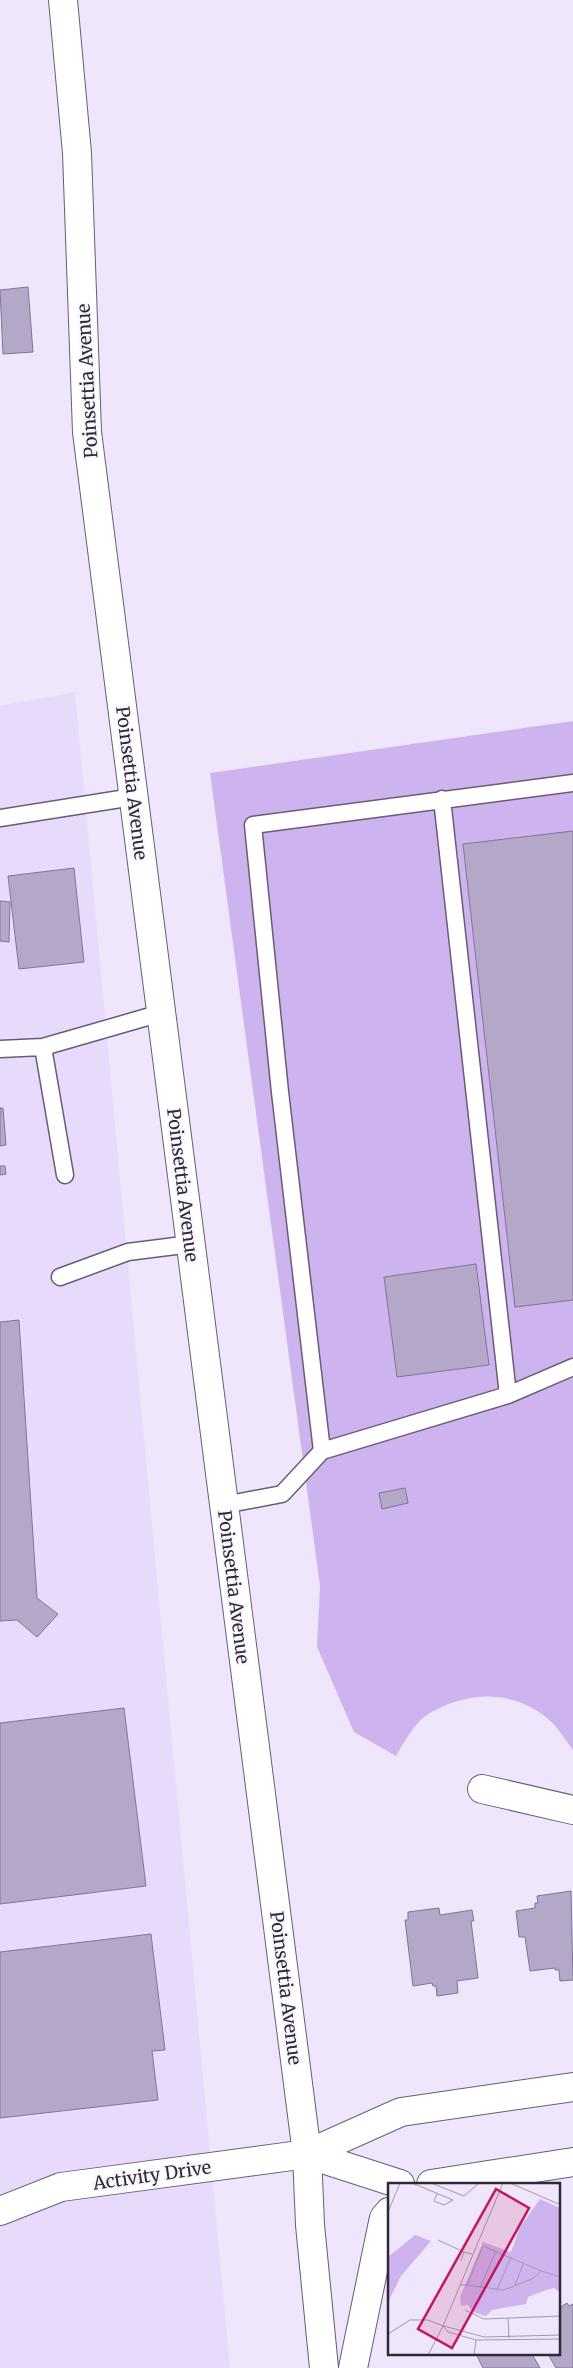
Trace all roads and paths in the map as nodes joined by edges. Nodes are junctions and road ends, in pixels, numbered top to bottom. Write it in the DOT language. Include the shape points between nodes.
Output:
graph roads {
  1 [pos="64,0"];
  2 [pos="573,783"];
  3 [pos="133,797"];
  4 [pos="442,799"];
  5 [pos="0,818"];
  6 [pos="161,1013"];
  7 [pos="43,1047"];
  8 [pos="0,1049"];
  9 [pos="65,1175"];
  10 [pos="190,1244"];
  11 [pos="60,1277"];
  12 [pos="573,1367"];
  13 [pos="508,1395"];
  14 [pos="322,1451"];
  15 [pos="224,1505"];
  16 [pos="482,1789"];
  17 [pos="573,1810"];
  18 [pos="573,2087"];
  19 [pos="307,2154"];
  20 [pos="573,2162"];
  21 [pos="397,2183"];
  22 [pos="437,2183"];
  23 [pos="0,2211"];
  24 [pos="388,2213"];
  25 [pos="324,2368"];
  26 [pos="353,2368"];
  1 -- 3 [label="main road, Poinsettia Avenue" via="77,153 86,432"];
  2 -- 4 [label="lane"];
  3 -- 5 [label="lane"];
  3 -- 6 [label="main road, Poinsettia Avenue"];
  4 -- 13 [label="lane"];
  4 -- 14 [label="lane" via="252,825"];
  6 -- 7 [label="lane"];
  6 -- 10 [label="main road, Poinsettia Avenue"];
  7 -- 8 [label="lane"];
  7 -- 9 [label="lane"];
  10 -- 11 [label="lane" via="128,1252"];
  10 -- 15 [label="main road, Poinsettia Avenue"];
  12 -- 13 [label="lane"];
  13 -- 14 [label="lane"];
  14 -- 15 [label="lane" via="282,1494"];
  15 -- 19 [label="main road, Poinsettia Avenue"];
  16 -- 17 [label="main road"];
  18 -- 19 [label="main road" via="401,2112"];
  19 -- 21 [label="main road"];
  19 -- 23 [label="main road, Activity Drive" via="62,2187"];
  19 -- 25 [label="main road, Poinsettia Avenue" via="310,2225"];
  20 -- 22 [label="main road"];
  24 -- 26 [label="main road" via="384,2218"];
}
